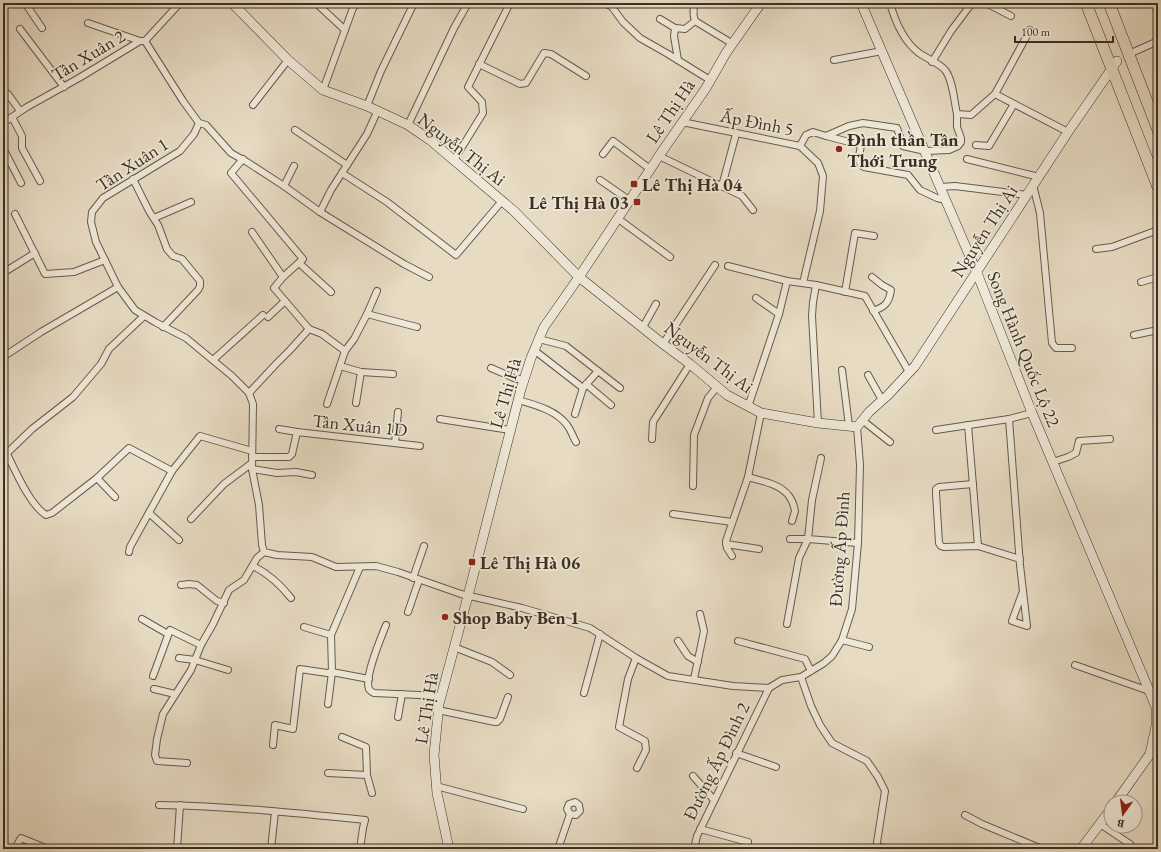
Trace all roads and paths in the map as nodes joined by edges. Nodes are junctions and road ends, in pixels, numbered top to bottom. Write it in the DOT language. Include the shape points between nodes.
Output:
graph roads {
  1 [pos="25,3"];
  2 [pos="180,3"];
  3 [pos="232,3"];
  4 [pos="316,3"];
  5 [pos="414,3"];
  6 [pos="468,3"];
  7 [pos="510,3"];
  8 [pos="605,3"];
  9 [pos="694,3"];
  10 [pos="761,3"];
  11 [pos="862,3"];
  12 [pos="890,3"];
  13 [pos="972,3"];
  14 [pos="986,3"];
  15 [pos="1086,3"];
  16 [pos="1094,3"];
  17 [pos="1109,3"];
  18 [pos="1115,3"];
  19 [pos="355,4"];
  20 [pos="1011,16"];
  21 [pos="660,19"];
  22 [pos="695,21"];
  23 [pos="88,23"];
  24 [pos="42,28"];
  25 [pos="675,28"];
  26 [pos="20,29"];
  27 [pos="345,30"];
  28 [pos="1030,30"];
  29 [pos="143,41"];
  30 [pos="1158,41"];
  31 [pos="733,44"];
  32 [pos="882,51"];
  33 [pos="1132,53"];
  34 [pos="288,60"];
  35 [pos="678,60"];
  36 [pos="834,60"];
  37 [pos="932,62"];
  38 [pos="480,64"];
  39 [pos="1114,64"];
  40 [pos="586,76"];
  41 [pos="710,80"];
  42 [pos="64,87"];
  43 [pos="323,90"];
  44 [pos="3,93"];
  45 [pos="995,94"];
  46 [pos="1014,104"];
  47 [pos="253,105"];
  48 [pos="367,106"];
  49 [pos="20,111"];
  50 [pos="377,112"];
  51 [pos="1158,113"];
  52 [pos="957,114"];
  53 [pos="12,117"];
  54 [pos="682,122"];
  55 [pos="3,123"];
  56 [pos="199,123"];
  57 [pos="408,124"];
  58 [pos="295,130"];
  59 [pos="1158,130"];
  60 [pos="1068,132"];
  61 [pos="736,134"];
  62 [pos="826,136"];
  63 [pos="976,145"];
  64 [pos="800,146"];
  65 [pos="3,148"];
  66 [pos="925,151"];
  67 [pos="602,154"];
  68 [pos="659,156"];
  69 [pos="243,159"];
  70 [pos="967,159"];
  71 [pos="454,160"];
  72 [pos="347,165"];
  73 [pos="294,166"];
  74 [pos="650,169"];
  75 [pos="1158,170"];
  76 [pos="342,173"];
  77 [pos="1039,177"];
  78 [pos="133,180"];
  79 [pos="600,180"];
  80 [pos="40,181"];
  81 [pos="21,183"];
  82 [pos="1033,185"];
  83 [pos="284,186"];
  84 [pos="722,186"];
  85 [pos="940,186"];
  86 [pos="1158,187"];
  87 [pos="1027,195"];
  88 [pos="629,200"];
  89 [pos="946,200"];
  90 [pos="502,201"];
  91 [pos="191,202"];
  92 [pos="753,210"];
  93 [pos="320,212"];
  94 [pos="15,214"];
  95 [pos="154,218"];
  96 [pos="617,218"];
  97 [pos="1158,230"];
  98 [pos="252,232"];
  99 [pos="874,236"];
  100 [pos="1096,248"];
  101 [pos="34,253"];
  102 [pos="670,257"];
  103 [pos="105,260"];
  104 [pos="298,263"];
  105 [pos="715,265"];
  106 [pos="728,266"];
  107 [pos="977,272"];
  108 [pos="3,273"];
  109 [pos="283,277"];
  110 [pos="429,277"];
  111 [pos="579,277"];
  112 [pos="872,277"];
  113 [pos="1158,277"];
  114 [pos="787,281"];
  115 [pos="1140,282"];
  116 [pos="803,283"];
  117 [pos="816,285"];
  118 [pos="118,287"];
  119 [pos="377,291"];
  120 [pos="331,292"];
  121 [pos="845,292"];
  122 [pos="756,298"];
  123 [pos="285,301"];
  124 [pos="656,304"];
  125 [pos="873,311"];
  126 [pos="367,314"];
  127 [pos="779,314"];
  128 [pos="144,316"];
  129 [pos="163,327"];
  130 [pos="643,327"];
  131 [pos="418,328"];
  132 [pos="309,329"];
  133 [pos="1158,330"];
  134 [pos="1134,335"];
  135 [pos="539,339"];
  136 [pos="663,344"];
  137 [pos="1072,348"];
  138 [pos="534,350"];
  139 [pos="345,351"];
  140 [pos="3,357"];
  141 [pos="213,360"];
  142 [pos="690,364"];
  143 [pos="340,366"];
  144 [pos="491,368"];
  145 [pos="842,370"];
  146 [pos="598,371"];
  147 [pos="361,372"];
  148 [pos="909,372"];
  149 [pos="393,374"];
  150 [pos="868,375"];
  151 [pos="523,380"];
  152 [pos="585,386"];
  153 [pos="717,387"];
  154 [pos="620,388"];
  155 [pos="249,392"];
  156 [pos="518,400"];
  157 [pos="882,400"];
  158 [pos="356,403"];
  159 [pos="327,404"];
  160 [pos="611,405"];
  161 [pos="748,407"];
  162 [pos="398,412"];
  163 [pos="761,413"];
  164 [pos="1032,413"];
  165 [pos="575,414"];
  166 [pos="440,419"];
  167 [pos="1009,420"];
  168 [pos="818,422"];
  169 [pos="856,424"];
  170 [pos="968,425"];
  171 [pos="279,430"];
  172 [pos="510,430"];
  173 [pos="936,430"];
  174 [pos="297,432"];
  175 [pos="652,439"];
  176 [pos="1110,439"];
  177 [pos="576,442"];
  178 [pos="890,442"];
  179 [pos="395,444"];
  180 [pos="420,446"];
  181 [pos="5,456"];
  182 [pos="821,458"];
  183 [pos="252,460"];
  184 [pos="1053,462"];
  185 [pos="172,471"];
  186 [pos="312,475"];
  187 [pos="748,477"];
  188 [pos="97,478"];
  189 [pos="973,484"];
  190 [pos="693,486"];
  191 [pos="115,497"];
  192 [pos="150,513"];
  193 [pos="673,514"];
  194 [pos="191,519"];
  195 [pos="792,521"];
  196 [pos="732,522"];
  197 [pos="790,539"];
  198 [pos="808,539"];
  199 [pos="179,540"];
  200 [pos="858,543"];
  201 [pos="726,544"];
  202 [pos="424,546"];
  203 [pos="978,546"];
  204 [pos="759,549"];
  205 [pos="129,552"];
  206 [pos="264,552"];
  207 [pos="732,556"];
  208 [pos="1020,559"];
  209 [pos="253,566"];
  210 [pos="360,567"];
  211 [pos="416,579"];
  212 [pos="181,585"];
  213 [pos="1023,591"];
  214 [pos="468,596"];
  215 [pos="291,598"];
  216 [pos="224,603"];
  217 [pos="408,612"];
  218 [pos="700,614"];
  219 [pos="142,620"];
  220 [pos="787,624"];
  221 [pos="386,625"];
  222 [pos="304,627"];
  223 [pos="168,634"];
  224 [pos="600,634"];
  225 [pos="331,635"];
  226 [pos="842,640"];
  227 [pos="678,641"];
  228 [pos="738,641"];
  229 [pos="201,645"];
  230 [pos="454,647"];
  231 [pos="869,647"];
  232 [pos="179,658"];
  233 [pos="636,658"];
  234 [pos="194,660"];
  235 [pos="698,662"];
  236 [pos="1075,664"];
  237 [pos="228,670"];
  238 [pos="811,671"];
  239 [pos="332,672"];
  240 [pos="510,675"];
  241 [pos="153,676"];
  242 [pos="801,677"];
  243 [pos="369,678"];
  244 [pos="694,679"];
  245 [pos="769,688"];
  246 [pos="154,689"];
  247 [pos="1149,691"];
  248 [pos="584,693"];
  249 [pos="175,694"];
  250 [pos="402,694"];
  251 [pos="441,696"];
  252 [pos="508,698"];
  253 [pos="328,704"];
  254 [pos="1157,708"];
  255 [pos="438,710"];
  256 [pos="398,717"];
  257 [pos="342,737"];
  258 [pos="273,745"];
  259 [pos="736,753"];
  260 [pos="1154,754"];
  261 [pos="187,763"];
  262 [pos="637,768"];
  263 [pos="776,768"];
  264 [pos="328,773"];
  265 [pos="367,775"];
  266 [pos="693,776"];
  267 [pos="436,786"];
  268 [pos="372,793"];
  269 [pos="1122,794"];
  270 [pos="714,800"];
  271 [pos="159,805"];
  272 [pos="180,805"];
  273 [pos="523,809"];
  274 [pos="274,812"];
  275 [pos="570,814"];
  276 [pos="965,815"];
  277 [pos="1103,820"];
  278 [pos="1100,824"];
  279 [pos="700,829"];
  280 [pos="748,842"];
  281 [pos="1130,844"];
  282 [pos="876,848"];
  283 [pos="15,849"];
  284 [pos="48,849"];
  285 [pos="177,849"];
  286 [pos="271,849"];
  287 [pos="360,849"];
  288 [pos="449,849"];
  289 [pos="558,849"];
  290 [pos="694,849"];
  291 [pos="888,849"];
  292 [pos="1042,849"];
  293 [pos="1081,849"];
  1 -- 24 [label="street"];
  2 -- 29 [label="street, Tân Xuân 2"];
  3 -- 34 [label="street, Nguyễn Thị Ai"];
  4 -- 27 [label="street"];
  5 -- 48 [label="street"];
  6 -- 57 [label="street"];
  7 -- 38 [label="street"];
  8 -- 35 [label="street" via="612,7 640,38"];
  9 -- 22 [label="street" via="692,12"];
  10 -- 31 [label="street, Lê Thị Hà"];
  11 -- 32 [label="street, Song Hành Quốc Lộ 22"];
  12 -- 37 [label="street" via="899,29 918,53"];
  13 -- 37 [label="street"];
  14 -- 20 [label="street"];
  15 -- 39 [label="highway"];
  16 -- 39 [label="highway"];
  17 -- 33 [label="highway"];
  18 -- 33 [label="highway"];
  19 -- 27 [label="street"];
  21 -- 25 [label="street"];
  22 -- 25 [label="street" via="685,29"];
  22 -- 31 [label="street"];
  23 -- 29 [label="street"];
  25 -- 35 [label="street"];
  26 -- 42 [label="street"];
  27 -- 43 [label="street"];
  28 -- 45 [label="street"];
  29 -- 42 [label="street, Tân Xuân 2"];
  29 -- 56 [label="street"];
  30 -- 33 [label="street"];
  31 -- 41 [label="street, Lê Thị Hà"];
  32 -- 36 [label="street"];
  32 -- 66 [label="street, Song Hành Quốc Lộ 22"];
  33 -- 51 [label="highway"];
  33 -- 59 [label="highway"];
  34 -- 43 [label="street, Nguyễn Thị Ai"];
  34 -- 47 [label="street"];
  35 -- 41 [label="street"];
  37 -- 52 [label="street" via="944,68 949,77"];
  38 -- 40 [label="street" via="520,84 526,83 544,53 551,54"];
  38 -- 71 [label="street" via="468,87 482,102 483,114"];
  39 -- 60 [label="street, Nguyễn Thị Ai"];
  39 -- 75 [label="highway"];
  39 -- 86 [label="highway"];
  41 -- 54 [label="street, Lê Thị Hà"];
  42 -- 49 [label="street, Tân Xuân 2"];
  43 -- 48 [label="street, Nguyễn Thị Ai"];
  44 -- 49 [label="street" via="8,94"];
  45 -- 46 [label="street"];
  45 -- 52 [label="street" via="971,115"];
  46 -- 60 [label="street"];
  46 -- 63 [label="street" via="989,146"];
  48 -- 50 [label="street, Nguyễn Thị Ai"];
  49 -- 53 [label="street, Tân Xuân 2"];
  50 -- 57 [label="street, Nguyễn Thị Ai"];
  50 -- 72 [label="street" via="367,134"];
  52 -- 66 [label="street" via="957,127 961,138 958,146 949,150"];
  53 -- 55 [label="street, Tân Xuân 2"];
  53 -- 80 [label="street" via="22,136 22,148"];
  54 -- 61 [label="street, Ấp Đình 5"];
  54 -- 68 [label="street, Lê Thị Hà"];
  56 -- 69 [label="street" via="206,125 231,153"];
  56 -- 78 [label="street, Tân Xuân 1" via="194,134 180,151"];
  57 -- 71 [label="street, Nguyễn Thị Ai"];
  58 -- 72 [label="street"];
  60 -- 77 [label="street, Nguyễn Thị Ai"];
  61 -- 64 [label="street, Ấp Đình 5"];
  61 -- 84 [label="street"];
  62 -- 64 [label="street" via="813,132 806,135"];
  62 -- 66 [label="street" via="863,123 897,128 903,146"];
  62 -- 89 [label="street" via="861,145 859,162 864,167 908,175 920,190"];
  64 -- 116 [label="street, Ấp Đình 5" via="818,163 823,176 820,211"];
  65 -- 81 [label="street"];
  66 -- 85 [label="street, Song Hành Quốc Lộ 22"];
  67 -- 74 [label="street" via="613,141"];
  68 -- 74 [label="street, Lê Thị Hà"];
  68 -- 84 [label="street"];
  69 -- 83 [label="street"];
  69 -- 104 [label="street" via="231,173 303,259"];
  70 -- 77 [label="street"];
  71 -- 90 [label="street, Nguyễn Thị Ai"];
  72 -- 76 [label="street"];
  73 -- 83 [label="street"];
  74 -- 88 [label="street, Lê Thị Hà"];
  76 -- 90 [label="street" via="387,202 456,255"];
  76 -- 93 [label="street"];
  77 -- 82 [label="street, Nguyễn Thị Ai"];
  78 -- 95 [label="street"];
  78 -- 103 [label="street, Tân Xuân 1" via="103,198 92,212 91,222 96,242"];
  79 -- 88 [label="street"];
  82 -- 87 [label="street, Nguyễn Thị Ai"];
  82 -- 137 [label="street" via="1040,213 1052,343 1056,348"];
  83 -- 93 [label="street"];
  84 -- 92 [label="street" via="742,196"];
  85 -- 87 [label="street"];
  85 -- 89 [label="street, Song Hành Quốc Lộ 22"];
  87 -- 107 [label="street, Nguyễn Thị Ai"];
  88 -- 96 [label="street, Lê Thị Hà"];
  89 -- 107 [label="street, Song Hành Quốc Lộ 22"];
  90 -- 111 [label="street, Nguyễn Thị Ai"];
  91 -- 95 [label="street"];
  93 -- 110 [label="street"];
  94 -- 101 [label="street"];
  95 -- 129 [label="street" via="167,249 173,256 182,259 200,280 198,290"];
  96 -- 102 [label="street"];
  96 -- 111 [label="street, Lê Thị Hà"];
  97 -- 100 [label="street" via="1112,247"];
  98 -- 109 [label="street"];
  99 -- 121 [label="street" via="855,233"];
  101 -- 103 [label="street" via="45,274 74,272"];
  101 -- 108 [label="street"];
  103 -- 118 [label="street, Tân Xuân 1"];
  104 -- 109 [label="street"];
  104 -- 120 [label="street"];
  105 -- 136 [label="street"];
  106 -- 114 [label="street"];
  107 -- 148 [label="street, Nguyễn Thị Ai"];
  107 -- 164 [label="street, Song Hành Quốc Lộ 22"];
  109 -- 123 [label="street" via="274,288"];
  111 -- 130 [label="street, Nguyễn Thị Ai"];
  111 -- 135 [label="street, Lê Thị Hà" via="544,327"];
  112 -- 125 [label="street" via="891,290 889,300 882,308"];
  113 -- 115 [label="street"];
  114 -- 116 [label="street"];
  114 -- 127 [label="street"];
  116 -- 117 [label="street"];
  117 -- 121 [label="street"];
  117 -- 168 [label="street" via="812,316"];
  118 -- 128 [label="street, Tân Xuân 1" via="135,310"];
  118 -- 140 [label="street"];
  119 -- 126 [label="street"];
  121 -- 125 [label="street" via="864,296"];
  122 -- 127 [label="street"];
  123 -- 132 [label="street"];
  123 -- 141 [label="street"];
  124 -- 130 [label="street"];
  125 -- 148 [label="street"];
  126 -- 131 [label="street"];
  126 -- 139 [label="street"];
  127 -- 161 [label="street"];
  128 -- 129 [label="street, Tân Xuân 1"];
  128 -- 181 [label="street" via="109,349 101,364 73,397 32,429"];
  129 -- 141 [label="street, Tân Xuân 1" via="186,338"];
  130 -- 136 [label="street, Nguyễn Thị Ai"];
  132 -- 139 [label="street" via="322,334"];
  132 -- 155 [label="street"];
  133 -- 134 [label="street"];
  135 -- 138 [label="street, Lê Thị Hà"];
  135 -- 146 [label="street" via="566,346"];
  136 -- 142 [label="street, Nguyễn Thị Ai"];
  138 -- 151 [label="street, Lê Thị Hà"];
  138 -- 152 [label="street"];
  139 -- 143 [label="street"];
  141 -- 155 [label="street, Tân Xuân 1"];
  142 -- 153 [label="street, Nguyễn Thị Ai"];
  142 -- 175 [label="street" via="653,422"];
  143 -- 147 [label="street"];
  143 -- 159 [label="street"];
  144 -- 151 [label="street"];
  145 -- 169 [label="street, Đường Ấp Đình"];
  146 -- 152 [label="street"];
  146 -- 154 [label="street"];
  147 -- 149 [label="street"];
  147 -- 158 [label="street"];
  148 -- 157 [label="street, Nguyễn Thị Ai"];
  150 -- 157 [label="street"];
  151 -- 156 [label="street, Lê Thị Hà"];
  152 -- 160 [label="street"];
  152 -- 165 [label="street"];
  153 -- 161 [label="street, Nguyễn Thị Ai"];
  153 -- 190 [label="street" via="708,398 694,435"];
  155 -- 183 [label="street" via="253,404"];
  156 -- 172 [label="street, Lê Thị Hà"];
  156 -- 177 [label="street" via="555,415 567,425"];
  157 -- 169 [label="street, Nguyễn Thị Ai"];
  161 -- 163 [label="street, Nguyễn Thị Ai"];
  162 -- 179 [label="street"];
  163 -- 168 [label="street, Nguyễn Thị Ai"];
  163 -- 187 [label="street"];
  164 -- 167 [label="street"];
  164 -- 184 [label="street, Song Hành Quốc Lộ 22"];
  166 -- 172 [label="street"];
  167 -- 170 [label="street"];
  167 -- 208 [label="street"];
  168 -- 169 [label="street, Nguyễn Thị Ai"];
  169 -- 178 [label="street"];
  169 -- 200 [label="street, Đường Ấp Đình" via="860,465"];
  170 -- 173 [label="street"];
  170 -- 189 [label="street"];
  171 -- 174 [label="street, Tân Xuân 1D"];
  172 -- 214 [label="street, Lê Thị Hà"];
  174 -- 179 [label="street, Tân Xuân 1D"];
  174 -- 183 [label="street, Tân Xuân 1D" via="289,458"];
  176 -- 184 [label="street" via="1079,441 1076,453"];
  179 -- 180 [label="street, Tân Xuân 1D"];
  181 -- 188 [label="street" via="30,497 46,516"];
  182 -- 198 [label="street" via="812,500"];
  183 -- 185 [label="street" via="200,436"];
  183 -- 186 [label="street" via="277,473 296,472"];
  183 -- 194 [label="street" via="224,484"];
  183 -- 206 [label="street"];
  184 -- 247 [label="street, Song Hành Quốc Lộ 22"];
  185 -- 188 [label="street" via="129,448"];
  185 -- 192 [label="street"];
  187 -- 195 [label="street" via="781,488 789,496 795,511"];
  187 -- 196 [label="street"];
  188 -- 191 [label="street"];
  189 -- 203 [label="street"];
  189 -- 203 [label="street" via="936,489 939,542 944,547"];
  192 -- 199 [label="street"];
  192 -- 205 [label="street"];
  193 -- 196 [label="street"];
  196 -- 201 [label="street"];
  197 -- 198 [label="street"];
  198 -- 200 [label="street"];
  198 -- 220 [label="street" via="799,558"];
  200 -- 226 [label="street, Đường Ấp Đình" via="852,609"];
  201 -- 204 [label="street"];
  201 -- 207 [label="street"];
  202 -- 211 [label="street"];
  203 -- 208 [label="street"];
  206 -- 209 [label="street"];
  206 -- 210 [label="street" via="312,557 336,567"];
  208 -- 213 [label="street"];
  209 -- 215 [label="street" via="266,573"];
  209 -- 216 [label="street" via="244,580 229,590"];
  210 -- 211 [label="street" via="376,566"];
  210 -- 225 [label="street"];
  211 -- 214 [label="street"];
  211 -- 217 [label="street"];
  212 -- 216 [label="street" via="197,585 217,601"];
  213 -- 213 [label="street" via="1024,598 1028,626 1012,621"];
  214 -- 224 [label="street" via="560,618"];
  214 -- 230 [label="street, Lê Thị Hà"];
  216 -- 229 [label="street"];
  218 -- 235 [label="street" via="704,631"];
  219 -- 223 [label="street"];
  221 -- 243 [label="street" via="374,654"];
  222 -- 225 [label="street"];
  223 -- 229 [label="street" via="170,630"];
  223 -- 241 [label="street"];
  224 -- 233 [label="street"];
  224 -- 248 [label="street"];
  225 -- 239 [label="street"];
  226 -- 231 [label="street"];
  226 -- 238 [label="street, Đường Ấp Đình" via="832,656"];
  227 -- 235 [label="street" via="688,656"];
  228 -- 238 [label="street" via="805,659"];
  229 -- 234 [label="street"];
  230 -- 240 [label="street" via="492,662"];
  230 -- 251 [label="street, Lê Thị Hà"];
  232 -- 234 [label="street"];
  233 -- 244 [label="street" via="668,676"];
  233 -- 262 [label="street" via="628,679 619,727 645,742 646,750"];
  234 -- 237 [label="street"];
  234 -- 249 [label="street" via="191,670"];
  235 -- 244 [label="street"];
  236 -- 247 [label="street"];
  238 -- 242 [label="street, Đường Ấp Đình"];
  239 -- 243 [label="street"];
  239 -- 253 [label="street"];
  239 -- 258 [label="street" via="300,669 293,729 275,725"];
  242 -- 245 [label="street" via="782,680"];
  242 -- 282 [label="street" via="811,706 832,743 867,761 885,791"];
  243 -- 250 [label="street" via="369,688 374,693"];
  244 -- 245 [label="street" via="733,686"];
  245 -- 259 [label="street, Đường Ấp Đình 2"];
  246 -- 249 [label="street"];
  247 -- 254 [label="street, Song Hành Quốc Lộ 22"];
  249 -- 261 [label="street" via="163,714 155,755 157,761"];
  250 -- 251 [label="street"];
  250 -- 256 [label="street"];
  251 -- 255 [label="street, Lê Thị Hà"];
  252 -- 255 [label="street" via="497,722"];
  254 -- 260 [label="street"];
  255 -- 267 [label="street, Lê Thị Hà" via="434,755"];
  257 -- 265 [label="street" via="366,746"];
  259 -- 263 [label="street"];
  259 -- 270 [label="street, Đường Ấp Đình 2"];
  260 -- 269 [label="street"];
  264 -- 265 [label="street"];
  265 -- 268 [label="street"];
  266 -- 270 [label="street"];
  267 -- 273 [label="street"];
  267 -- 288 [label="street, Lê Thị Hà"];
  270 -- 279 [label="street, Đường Ấp Đình 2"];
  271 -- 272 [label="street"];
  272 -- 274 [label="street"];
  272 -- 285 [label="street"];
  274 -- 286 [label="street"];
  274 -- 287 [label="street" via="365,820"];
  275 -- 289 [label="street"];
  276 -- 292 [label="street"];
  277 -- 278 [label="street"];
  278 -- 281 [label="street"];
  278 -- 293 [label="street"];
  279 -- 280 [label="street"];
  279 -- 290 [label="street, Đường Ấp Đình 2"];
  282 -- 291 [label="street"];
  283 -- 284 [label="street" via="21,838"];
}
